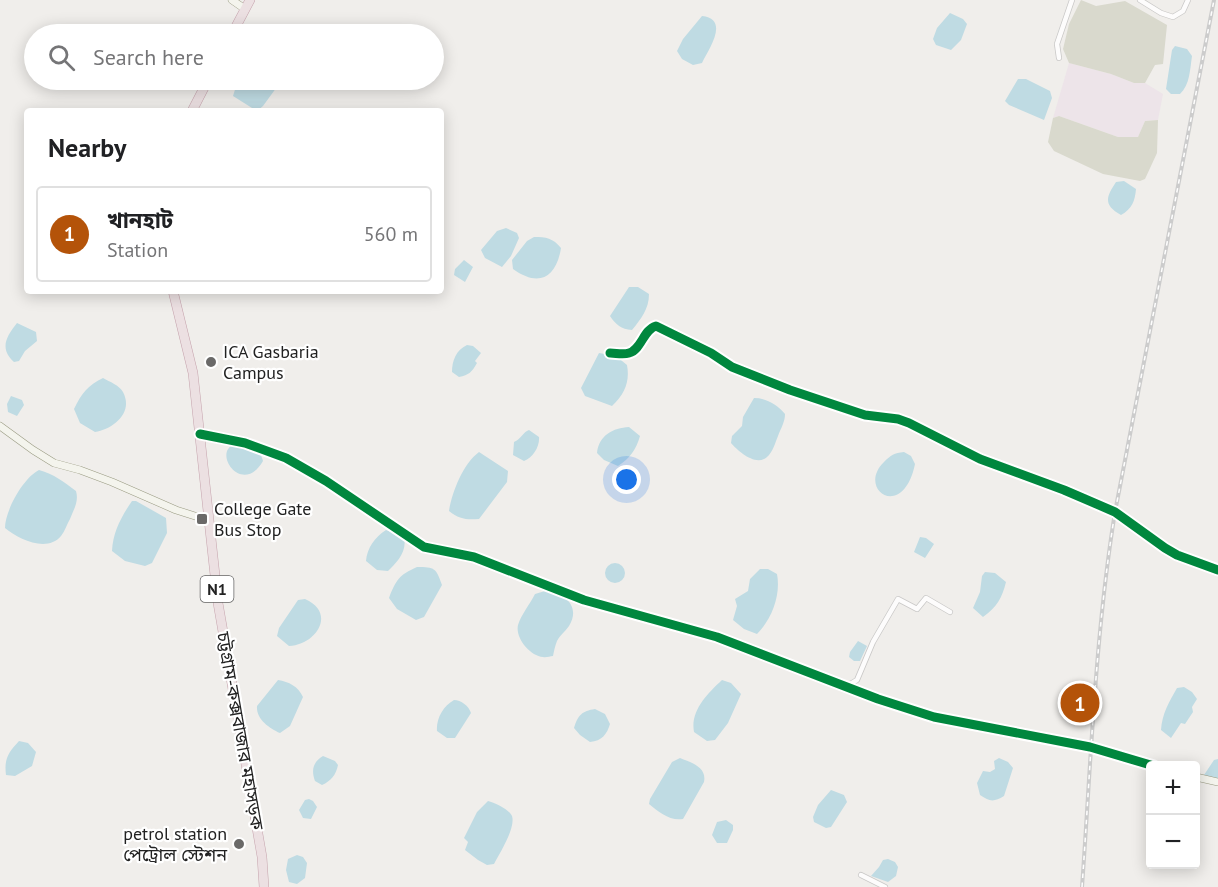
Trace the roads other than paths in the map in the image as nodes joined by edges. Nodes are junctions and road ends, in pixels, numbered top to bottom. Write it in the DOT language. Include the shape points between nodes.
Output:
graph roads {
  1 [pos="232,0"];
  2 [pos="1072,0"];
  3 [pos="1140,0"];
  4 [pos="1188,0"];
  5 [pos="248,4"];
  6 [pos="237,24"];
  7 [pos="1059,58"];
  8 [pos="203,90"];
  9 [pos="194,108"];
  10 [pos="174,294"];
  11 [pos="609,353"];
  12 [pos="0,426"];
  13 [pos="200,434"];
  14 [pos="209,519"];
  15 [pos="1218,570"];
  16 [pos="950,612"];
  17 [pos="848,686"];
  18 [pos="1146,763"];
  19 [pos="1200,778"];
  20 [pos="1218,782"];
  21 [pos="861,875"];
  22 [pos="264,887"];
  23 [pos="885,887"];
  1 -- 5 [label="street"];
  2 -- 7 [label="street" via="1057,44"];
  3 -- 4 [label="street" via="1173,17 1183,11"];
  5 -- 6 [label="highway"];
  8 -- 9 [label="highway"];
  10 -- 13 [label="highway, চট্টগ্রাম-কক্সবাজার মহাসড়ক / N1" via="193,373"];
  11 -- 15 [label="street" via="634,351 656,326 732,367 865,415 909,423 980,459 1115,512 1177,555"];
  12 -- 14 [label="street" via="54,463"];
  13 -- 14 [label="highway, চট্টগ্রাম-কক্সবাজার মহাসড়ক / N1"];
  13 -- 17 [label="street" via="245,443 286,458 424,547 474,557 584,600 717,637"];
  14 -- 22 [label="highway, চট্টগ্রাম-কক্সবাজার মহাসড়ক / N1" via="218,603"];
  16 -- 17 [label="street" via="926,598 917,609 897,599 857,680"];
  17 -- 18 [label="street" via="934,717 1090,747"];
  19 -- 20 [label="street"];
  21 -- 23 [label="street"];
}
